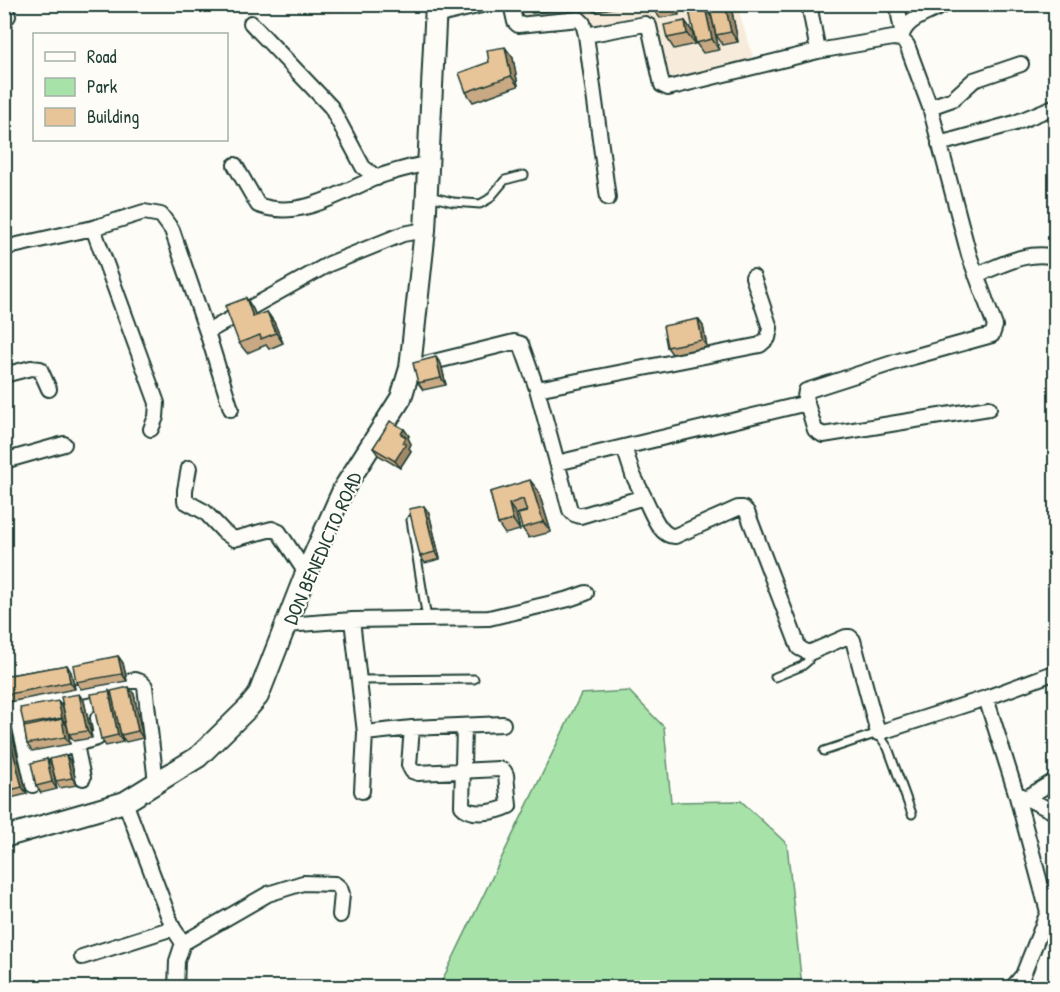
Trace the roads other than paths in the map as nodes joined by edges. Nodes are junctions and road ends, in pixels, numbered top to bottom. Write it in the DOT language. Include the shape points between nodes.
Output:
graph roads {
  1 [pos="486,4"];
  2 [pos="511,4"];
  3 [pos="808,4"];
  4 [pos="897,4"];
  5 [pos="945,4"];
  6 [pos="436,10"];
  7 [pos="252,23"];
  8 [pos="586,35"];
  9 [pos="901,35"];
  10 [pos="818,51"];
  11 [pos="1021,64"];
  12 [pos="930,106"];
  13 [pos="1056,106"];
  14 [pos="939,144"];
  15 [pos="429,163"];
  16 [pos="235,165"];
  17 [pos="525,175"];
  18 [pos="376,178"];
  19 [pos="427,195"];
  20 [pos="608,198"];
  21 [pos="93,228"];
  22 [pos="425,230"];
  23 [pos="4,248"];
  24 [pos="1056,257"];
  25 [pos="976,275"];
  26 [pos="753,277"];
  27 [pos="207,332"];
  28 [pos="410,368"];
  29 [pos="4,375"];
  30 [pos="49,389"];
  31 [pos="537,389"];
  32 [pos="807,403"];
  33 [pos="988,408"];
  34 [pos="231,409"];
  35 [pos="151,429"];
  36 [pos="64,444"];
  37 [pos="624,447"];
  38 [pos="4,461"];
  39 [pos="557,463"];
  40 [pos="189,468"];
  41 [pos="644,497"];
  42 [pos="411,520"];
  43 [pos="306,573"];
  44 [pos="586,593"];
  45 [pos="426,619"];
  46 [pos="352,620"];
  47 [pos="287,625"];
  48 [pos="809,653"];
  49 [pos="1056,672"];
  50 [pos="775,677"];
  51 [pos="474,679"];
  52 [pos="359,680"];
  53 [pos="93,689"];
  54 [pos="986,698"];
  55 [pos="10,706"];
  56 [pos="503,724"];
  57 [pos="464,726"];
  58 [pos="412,728"];
  59 [pos="365,733"];
  60 [pos="878,733"];
  61 [pos="76,745"];
  62 [pos="824,751"];
  63 [pos="28,758"];
  64 [pos="83,778"];
  65 [pos="1056,780"];
  66 [pos="156,783"];
  67 [pos="33,785"];
  68 [pos="362,790"];
  69 [pos="1021,795"];
  70 [pos="125,802"];
  71 [pos="1056,813"];
  72 [pos="912,814"];
  73 [pos="4,837"];
  74 [pos="1052,910"];
  75 [pos="340,915"];
  76 [pos="173,928"];
  77 [pos="183,943"];
  78 [pos="82,957"];
  79 [pos="176,987"];
  80 [pos="1012,987"];
  1 -- 6 [label="street"];
  2 -- 8 [label="street" via="518,25 579,19"];
  3 -- 10 [label="street"];
  4 -- 9 [label="street"];
  5 -- 9 [label="street" via="906,26"];
  6 -- 15 [label="street, DON BENEDICTO ROAD"];
  7 -- 18 [label="street" via="330,107 363,167"];
  8 -- 10 [label="street" via="641,24 649,26 662,85 668,88"];
  8 -- 20 [label="street"];
  9 -- 10 [label="street"];
  9 -- 12 [label="street"];
  11 -- 12 [label="street" via="974,80 953,99"];
  12 -- 14 [label="street"];
  13 -- 14 [label="street" via="1015,123"];
  14 -- 25 [label="street"];
  15 -- 18 [label="street"];
  15 -- 19 [label="street, DON BENEDICTO ROAD"];
  16 -- 18 [label="street" via="258,205 282,211 338,197"];
  17 -- 19 [label="lane" via="506,180 480,204"];
  19 -- 22 [label="street, DON BENEDICTO ROAD"];
  21 -- 23 [label="street"];
  21 -- 27 [label="street" via="144,212 161,215 172,230"];
  21 -- 35 [label="street" via="157,403"];
  22 -- 27 [label="street" via="404,234 329,264"];
  22 -- 28 [label="street, DON BENEDICTO ROAD"];
  24 -- 25 [label="street" via="1027,255"];
  25 -- 32 [label="street" via="995,326 992,335 806,391"];
  26 -- 31 [label="street" via="770,328 768,338 760,345"];
  27 -- 34 [label="street"];
  28 -- 31 [label="street" via="514,342 521,344"];
  28 -- 43 [label="street, DON BENEDICTO ROAD" via="401,398 344,488"];
  29 -- 30 [label="street" via="40,369"];
  31 -- 39 [label="street"];
  32 -- 33 [label="street" via="815,430 823,435"];
  32 -- 37 [label="street"];
  36 -- 38 [label="street"];
  37 -- 39 [label="street"];
  37 -- 41 [label="street"];
  39 -- 41 [label="street" via="574,514 580,516"];
  40 -- 43 [label="street" via="185,501 205,512 234,538 272,529 279,532"];
  41 -- 48 [label="street" via="669,537 743,508 799,648"];
  42 -- 45 [label="lane"];
  43 -- 47 [label="street, DON BENEDICTO ROAD"];
  44 -- 45 [label="street" via="489,618"];
  45 -- 46 [label="street"];
  46 -- 47 [label="street"];
  46 -- 52 [label="street"];
  47 -- 66 [label="street, DON BENEDICTO ROAD" via="258,696 198,758"];
  48 -- 50 [label="lane" via="802,666"];
  48 -- 60 [label="street" via="846,637 853,640"];
  49 -- 54 [label="street"];
  51 -- 52 [label="lane"];
  52 -- 59 [label="street"];
  53 -- 55 [label="street"];
  53 -- 61 [label="street" via="101,735"];
  53 -- 66 [label="street" via="135,680 145,686"];
  54 -- 60 [label="street"];
  54 -- 69 [label="street"];
  55 -- 63 [label="street"];
  56 -- 57 [label="street"];
  57 -- 58 [label="street"];
  57 -- 58 [label="street" via="464,771 418,773 408,765"];
  58 -- 59 [label="street"];
  59 -- 68 [label="street"];
  60 -- 62 [label="lane"];
  60 -- 72 [label="lane" via="888,748"];
  61 -- 63 [label="street"];
  61 -- 64 [label="street"];
  63 -- 67 [label="street"];
  65 -- 69 [label="street"];
  66 -- 70 [label="street, DON BENEDICTO ROAD"];
  69 -- 71 [label="street"];
  69 -- 74 [label="street"];
  70 -- 73 [label="street, DON BENEDICTO ROAD"];
  70 -- 76 [label="street"];
  74 -- 80 [label="street" via="1023,975"];
  75 -- 77 [label="street" via="340,888 335,884 303,883 268,894"];
  76 -- 77 [label="street"];
  76 -- 78 [label="street"];
  77 -- 79 [label="street" via="177,961"];
}
